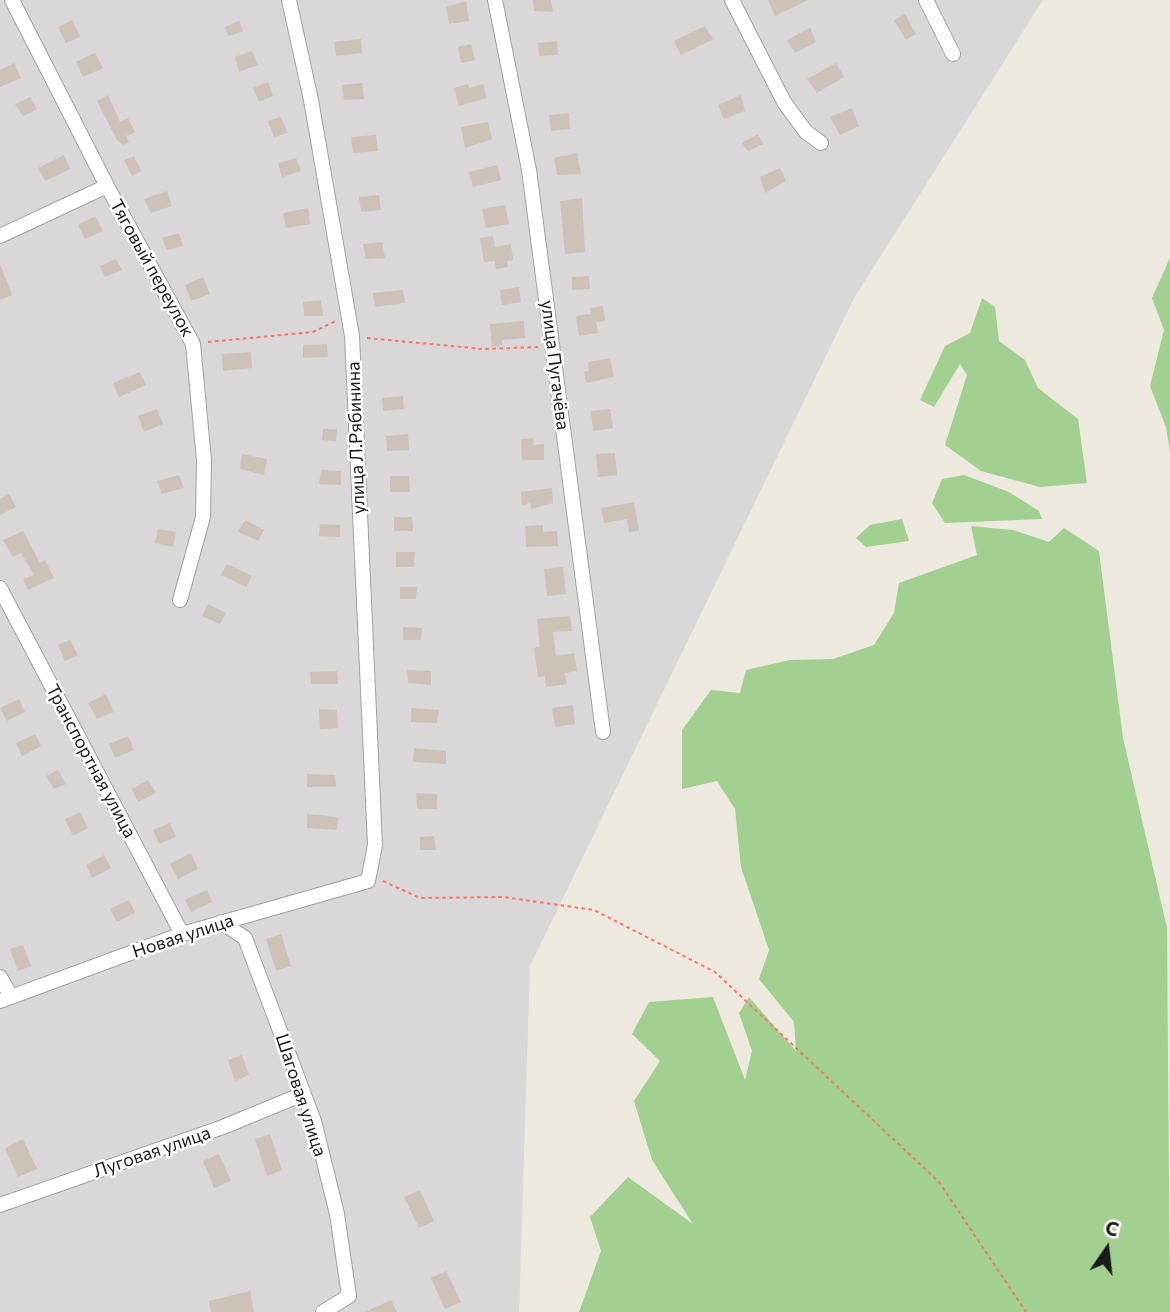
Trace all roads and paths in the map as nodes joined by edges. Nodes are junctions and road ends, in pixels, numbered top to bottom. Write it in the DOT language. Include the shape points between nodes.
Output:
graph roads {
  1 [pos="12,0"];
  2 [pos="289,0"];
  3 [pos="495,0"];
  4 [pos="732,0"];
  5 [pos="926,0"];
  6 [pos="953,54"];
  7 [pos="821,144"];
  8 [pos="107,186"];
  9 [pos="0,236"];
  10 [pos="348,315"];
  11 [pos="352,336"];
  12 [pos="193,344"];
  13 [pos="552,346"];
  14 [pos="0,588"];
  15 [pos="180,600"];
  16 [pos="603,732"];
  17 [pos="369,878"];
  18 [pos="221,922"];
  19 [pos="182,934"];
  20 [pos="0,977"];
  21 [pos="5,999"];
  22 [pos="303,1094"];
  23 [pos="0,1205"];
  24 [pos="323,1312"];
  25 [pos="1026,1312"];
  1 -- 8 [label="street, Тяговый переулок"];
  2 -- 10 [label="street, улица Л.Рябинина"];
  3 -- 13 [label="street, улица Пугачёва" via="529,170"];
  4 -- 7 [label="street" via="784,102"];
  5 -- 6 [label="street"];
  8 -- 9 [label="street, Тяговый переулок"];
  8 -- 12 [label="street, Тяговый переулок"];
  10 -- 11 [label="street, улица Л.Рябинина"];
  10 -- 12 [label="path" via="313,332"];
  11 -- 13 [label="path" via="482,349"];
  11 -- 17 [label="street, улица Л.Рябинина" via="375,845"];
  12 -- 15 [label="street, Тяговый переулок" via="204,460 203,517"];
  13 -- 16 [label="street, улица Пугачёва"];
  14 -- 19 [label="street, Транспортная улица"];
  17 -- 18 [label="street, Новая улица"];
  17 -- 25 [label="path" via="420,898 503,897 594,911 715,972 939,1182"];
  18 -- 19 [label="street, Новая улица"];
  18 -- 22 [label="street, Шаговая улица" via="245,937"];
  19 -- 21 [label="street, Новая улица"];
  20 -- 21 [label="street"];
  22 -- 23 [label="street, Луговая улица"];
  22 -- 24 [label="street, Шаговая улица" via="337,1214 349,1296"];
}
